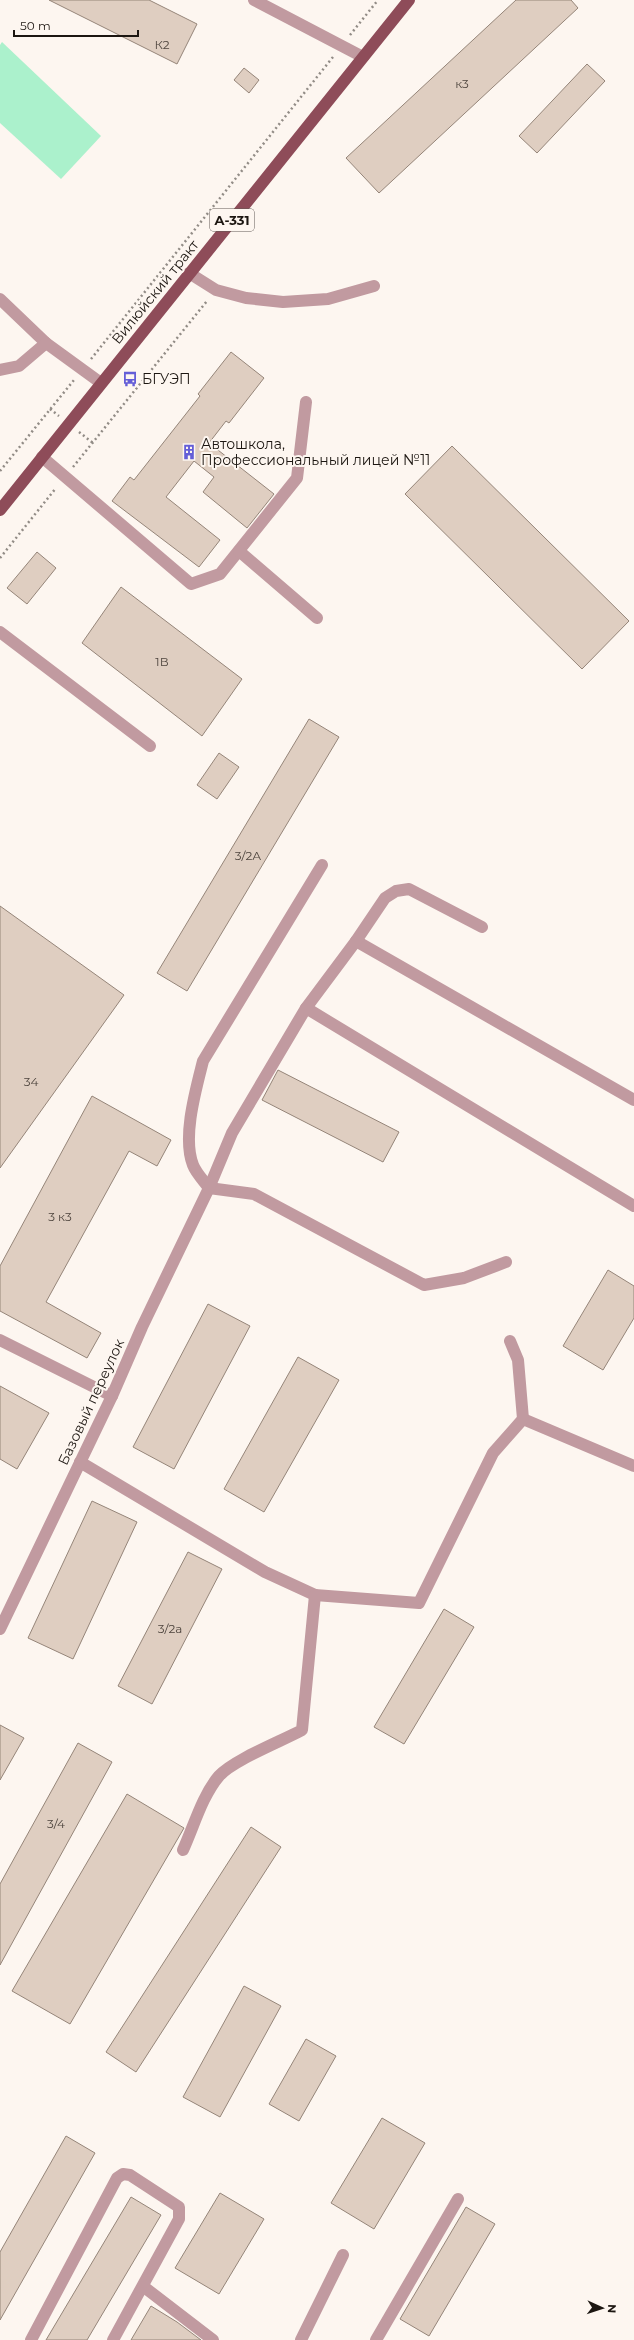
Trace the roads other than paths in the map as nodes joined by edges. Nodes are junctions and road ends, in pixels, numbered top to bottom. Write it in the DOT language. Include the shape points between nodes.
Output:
graph roads {
  1 [pos="254,0"];
  2 [pos="409,0"];
  3 [pos="363,57"];
  4 [pos="189,274"];
  5 [pos="374,286"];
  6 [pos="0,299"];
  7 [pos="46,343"];
  8 [pos="0,370"];
  9 [pos="101,383"];
  10 [pos="306,402"];
  11 [pos="42,457"];
  12 [pos="0,510"];
  13 [pos="239,550"];
  14 [pos="317,618"];
  15 [pos="0,632"];
  16 [pos="150,746"];
  17 [pos="322,865"];
  18 [pos="482,927"];
  19 [pos="356,941"];
  20 [pos="306,1008"];
  21 [pos="634,1100"];
  22 [pos="209,1188"];
  23 [pos="634,1206"];
  24 [pos="506,1262"];
  25 [pos="0,1340"];
  26 [pos="510,1341"];
  27 [pos="112,1396"];
  28 [pos="523,1419"];
  29 [pos="80,1462"];
  30 [pos="634,1466"];
  31 [pos="315,1595"];
  32 [pos="0,1630"];
  33 [pos="183,1850"];
  34 [pos="458,2199"];
  35 [pos="343,2255"];
  36 [pos="144,2287"];
  37 [pos="31,2340"];
  38 [pos="113,2340"];
  39 [pos="213,2340"];
  40 [pos="301,2340"];
  41 [pos="376,2340"];
  1 -- 3 [label="street"];
  2 -- 3 [label="main road, Вилюйский тракт / А-331"];
  3 -- 4 [label="main road, Вилюйский тракт / А-331"];
  4 -- 5 [label="street" via="216,290 246,298 284,302 328,298"];
  4 -- 9 [label="main road, Вилюйский тракт / А-331"];
  6 -- 7 [label="street"];
  7 -- 8 [label="street" via="19,366"];
  7 -- 9 [label="street"];
  9 -- 11 [label="main road, Вилюйский тракт / А-331"];
  10 -- 13 [label="street" via="297,478"];
  11 -- 12 [label="main road, Вилюйский тракт / А-331"];
  11 -- 13 [label="street" via="191,584 220,574"];
  13 -- 14 [label="street"];
  15 -- 16 [label="street"];
  17 -- 22 [label="street" via="203,1061 194,1097 189,1136 193,1165"];
  18 -- 19 [label="street, Базовый переулок" via="409,889 396,891 385,898"];
  19 -- 20 [label="street, Базовый переулок"];
  19 -- 21 [label="street"];
  20 -- 22 [label="street, Базовый переулок" via="232,1133"];
  20 -- 23 [label="street"];
  22 -- 24 [label="street" via="254,1194 424,1285 464,1278"];
  22 -- 27 [label="street, Базовый переулок" via="142,1326"];
  25 -- 27 [label="street"];
  26 -- 28 [label="street" via="518,1360"];
  27 -- 29 [label="street, Базовый переулок"];
  28 -- 30 [label="street"];
  28 -- 31 [label="street" via="493,1453 419,1602"];
  29 -- 31 [label="street" via="265,1572"];
  29 -- 32 [label="street, Базовый переулок"];
  31 -- 33 [label="street" via="302,1730 238,1761 220,1775 208,1793"];
  34 -- 41 [label="street"];
  35 -- 40 [label="street"];
  36 -- 37 [label="street" via="179,2219 180,2212 179,2207 130,2175 123,2174 117,2178"];
  36 -- 38 [label="street"];
  36 -- 39 [label="street"];
}
